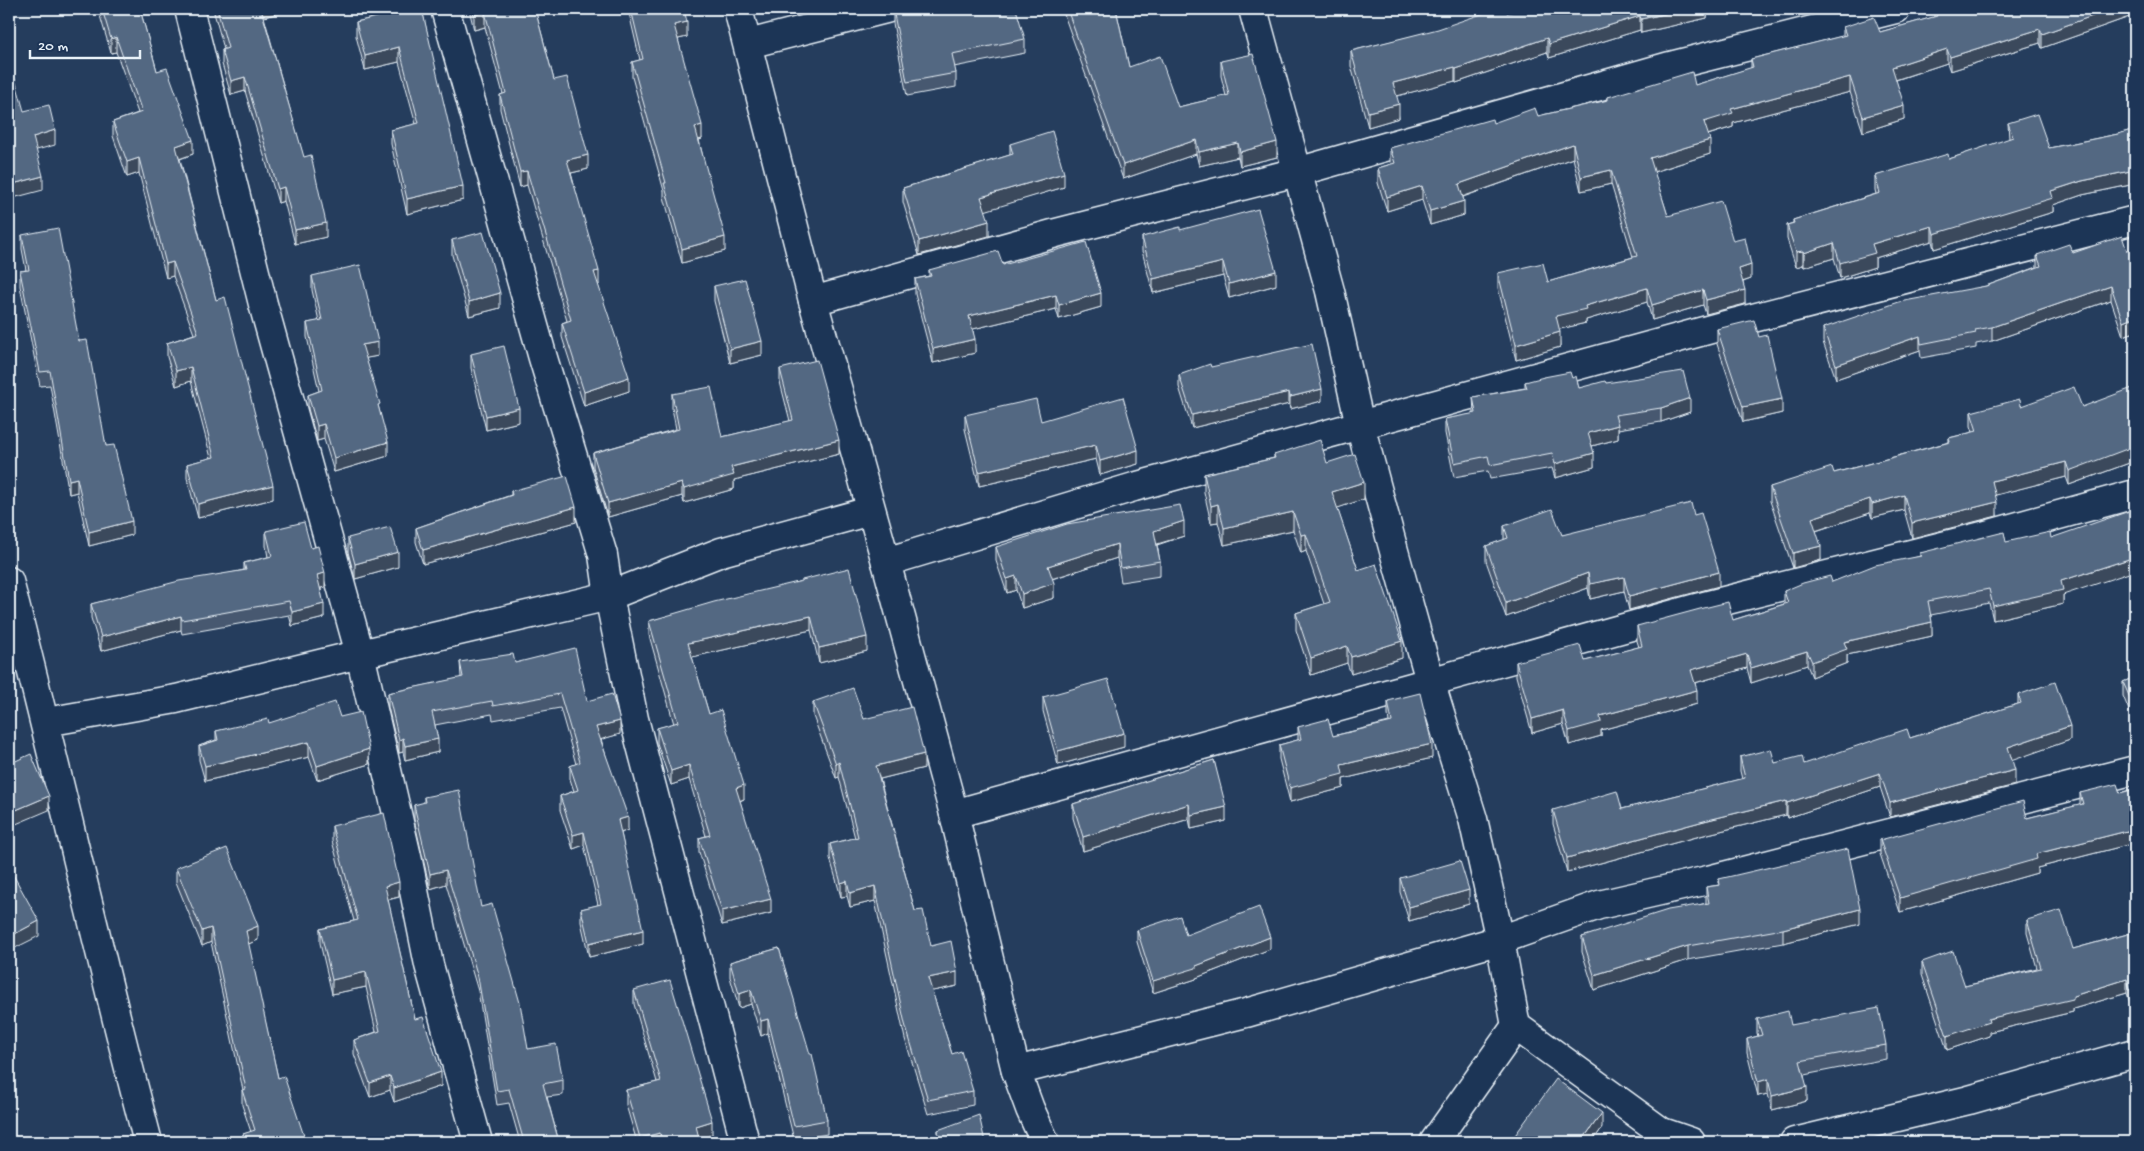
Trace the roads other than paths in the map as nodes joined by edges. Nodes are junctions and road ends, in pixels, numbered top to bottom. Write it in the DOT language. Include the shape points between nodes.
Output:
graph roads {
  1 [pos="189,9"];
  2 [pos="445,9"];
  3 [pos="738,9"];
  4 [pos="886,9"];
  5 [pos="1253,9"];
  6 [pos="1896,9"];
  7 [pos="748,44"];
  8 [pos="1297,172"];
  9 [pos="2135,220"];
  10 [pos="813,301"];
  11 [pos="1360,425"];
  12 [pos="2135,494"];
  13 [pos="870,511"];
  14 [pos="886,562"];
  15 [pos="9,581"];
  16 [pos="609,596"];
  17 [pos="360,654"];
  18 [pos="1430,681"];
  19 [pos="46,722"];
  20 [pos="2135,770"];
  21 [pos="954,814"];
  22 [pos="1500,940"];
  23 [pos="1516,1026"];
  24 [pos="2135,1053"];
  25 [pos="1016,1071"];
  26 [pos="148,1142"];
  27 [pos="478,1142"];
  28 [pos="745,1142"];
  29 [pos="1045,1142"];
  30 [pos="1434,1142"];
  31 [pos="1691,1142"];
  32 [pos="1794,1142"];
  1 -- 17 [label="street" via="263,304"];
  2 -- 16 [label="street" via="542,358 603,555"];
  3 -- 7 [label="street"];
  4 -- 7 [label="street"];
  5 -- 8 [label="street"];
  6 -- 8 [label="street" via="1670,66"];
  7 -- 10 [label="street"];
  8 -- 10 [label="street" via="1056,233"];
  8 -- 11 [label="street" via="1330,291"];
  9 -- 11 [label="street" via="1722,326"];
  10 -- 13 [label="street"];
  11 -- 14 [label="street" via="1134,487"];
  11 -- 18 [label="street"];
  12 -- 18 [label="street"];
  13 -- 14 [label="street"];
  13 -- 16 [label="street" via="721,552"];
  14 -- 21 [label="street"];
  15 -- 19 [label="street"];
  16 -- 17 [label="street"];
  16 -- 28 [label="street" via="634,719"];
  17 -- 19 [label="street" via="176,699"];
  17 -- 27 [label="street" via="429,966"];
  18 -- 21 [label="street"];
  18 -- 22 [label="street" via="1473,819"];
  19 -- 26 [label="street" via="95,937"];
  20 -- 22 [label="street" via="1599,905"];
  21 -- 25 [label="street"];
  22 -- 23 [label="street"];
  22 -- 25 [label="street" via="1246,1013"];
  23 -- 30 [label="street"];
  23 -- 31 [label="street" via="1662,1132"];
  24 -- 32 [label="street" via="1969,1100"];
  25 -- 29 [label="street"];
}
